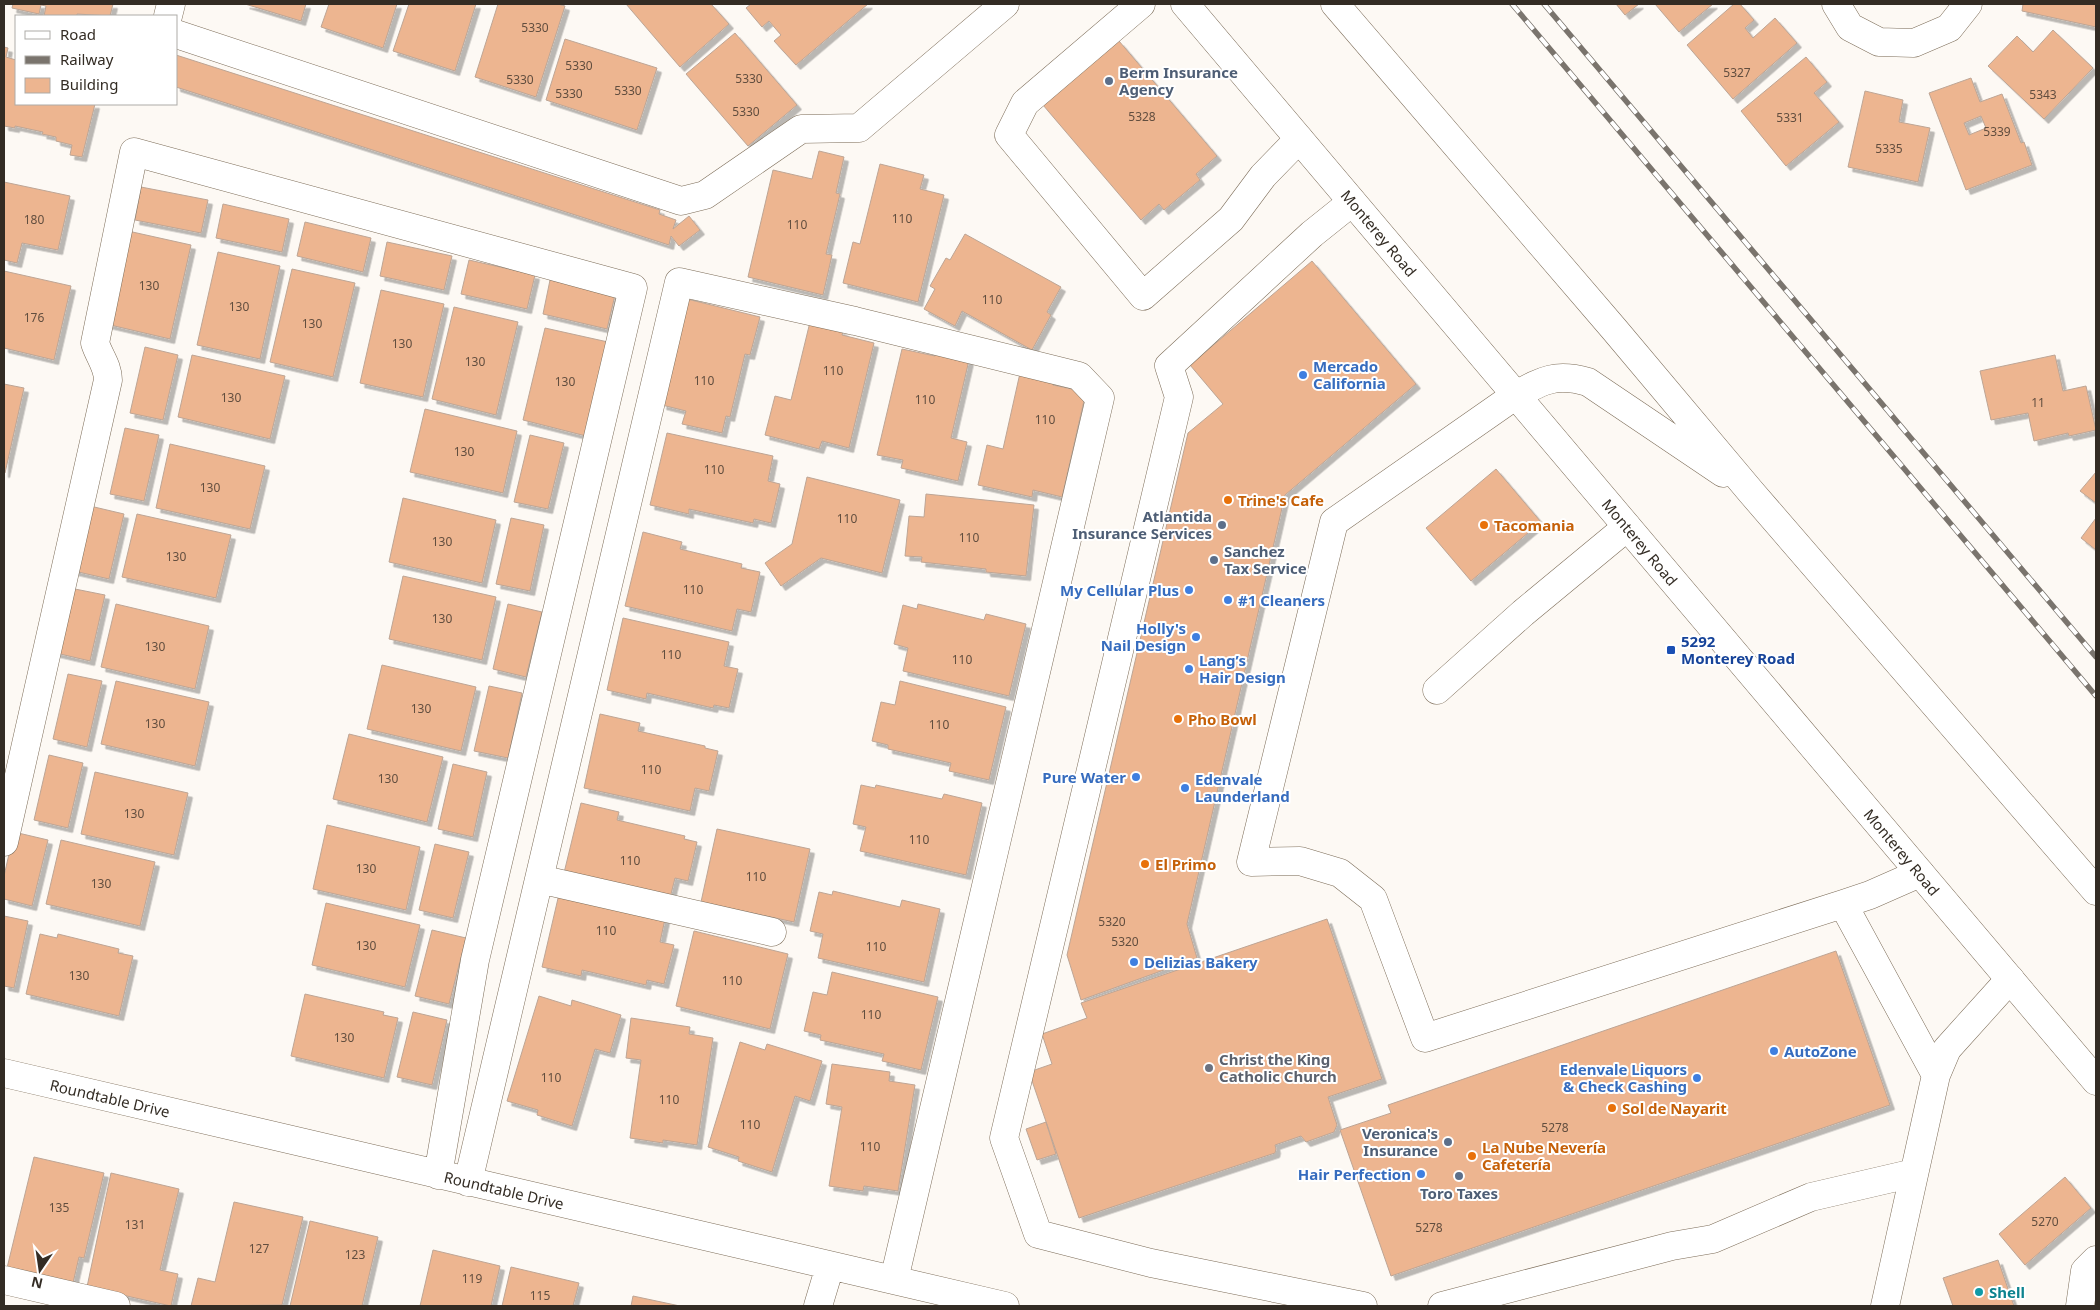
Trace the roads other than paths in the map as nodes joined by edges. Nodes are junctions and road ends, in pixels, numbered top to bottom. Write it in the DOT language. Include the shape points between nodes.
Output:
graph roads {
  1 [pos="1005,4"];
  2 [pos="1141,4"];
  3 [pos="1185,4"];
  4 [pos="1335,4"];
  5 [pos="1836,4"];
  6 [pos="1968,4"];
  7 [pos="178,35"];
  8 [pos="1299,138"];
  9 [pos="1352,202"];
  10 [pos="1516,394"];
  11 [pos="1751,492"];
  12 [pos="1627,527"];
  13 [pos="1437,690"];
  14 [pos="4,842"];
  15 [pos="1920,873"];
  16 [pos="539,879"];
  17 [pos="2096,891"];
  18 [pos="1843,904"];
  19 [pos="772,932"];
  20 [pos="2010,979"];
  21 [pos="4,1073"];
  22 [pos="1936,1075"];
  23 [pos="2096,1081"];
  24 [pos="1914,1173"];
  25 [pos="438,1175"];
  26 [pos="468,1182"];
  27 [pos="2096,1260"];
  28 [pos="830,1266"];
  29 [pos="4,1280"];
  30 [pos="894,1280"];
  31 [pos="116,1306"];
  32 [pos="818,1306"];
  33 [pos="1005,1306"];
  34 [pos="1363,1306"];
  35 [pos="1442,1306"];
  36 [pos="1885,1306"];
  37 [pos="2080,1306"];
  1 -- 7 [label="main road" via="859,128 801,129 705,194 681,201"];
  2 -- 8 [label="main road" via="1025,103 1009,135 1143,296 1231,220 1263,176"];
  3 -- 8 [label="main road, Monterey Road"];
  4 -- 11 [label="main road"];
  5 -- 6 [label="main road" via="1850,26 1879,42 1914,43 1949,28"];
  8 -- 9 [label="main road, Monterey Road"];
  9 -- 10 [label="main road, Monterey Road"];
  9 -- 34 [label="main road" via="1312,234 1169,366 1179,397 1004,1138 1038,1234 1151,1263"];
  10 -- 11 [label="main road" via="1556,377 1588,382"];
  10 -- 12 [label="main road, Monterey Road"];
  10 -- 18 [label="main road" via="1334,522 1251,862 1300,861 1340,873 1373,899 1425,1038"];
  11 -- 17 [label="main road"];
  12 -- 13 [label="main road" via="1522,613"];
  12 -- 15 [label="main road, Monterey Road"];
  14 -- 25 [label="main road" via="108,380 108,370 95,343 134,152 632,288 475,960"];
  15 -- 18 [label="main road"];
  15 -- 20 [label="main road, Monterey Road"];
  16 -- 19 [label="main road"];
  16 -- 26 [label="main road"];
  16 -- 30 [label="main road" via="679,282 1079,376 1100,398"];
  18 -- 22 [label="main road"];
  20 -- 22 [label="main road" via="1947,1048"];
  20 -- 23 [label="main road, Monterey Road"];
  21 -- 25 [label="main road, Roundtable Drive"];
  22 -- 24 [label="main road"];
  24 -- 35 [label="main road" via="1811,1197 1713,1239 1672,1246"];
  24 -- 36 [label="main road"];
  25 -- 26 [label="main road, Roundtable Drive"];
  26 -- 28 [label="main road, Roundtable Drive"];
  27 -- 37 [label="main road" via="2085,1271"];
  28 -- 30 [label="main road, Roundtable Drive"];
  28 -- 32 [label="main road"];
  29 -- 31 [label="main road"];
  30 -- 33 [label="main road, Roundtable Drive"];
}
